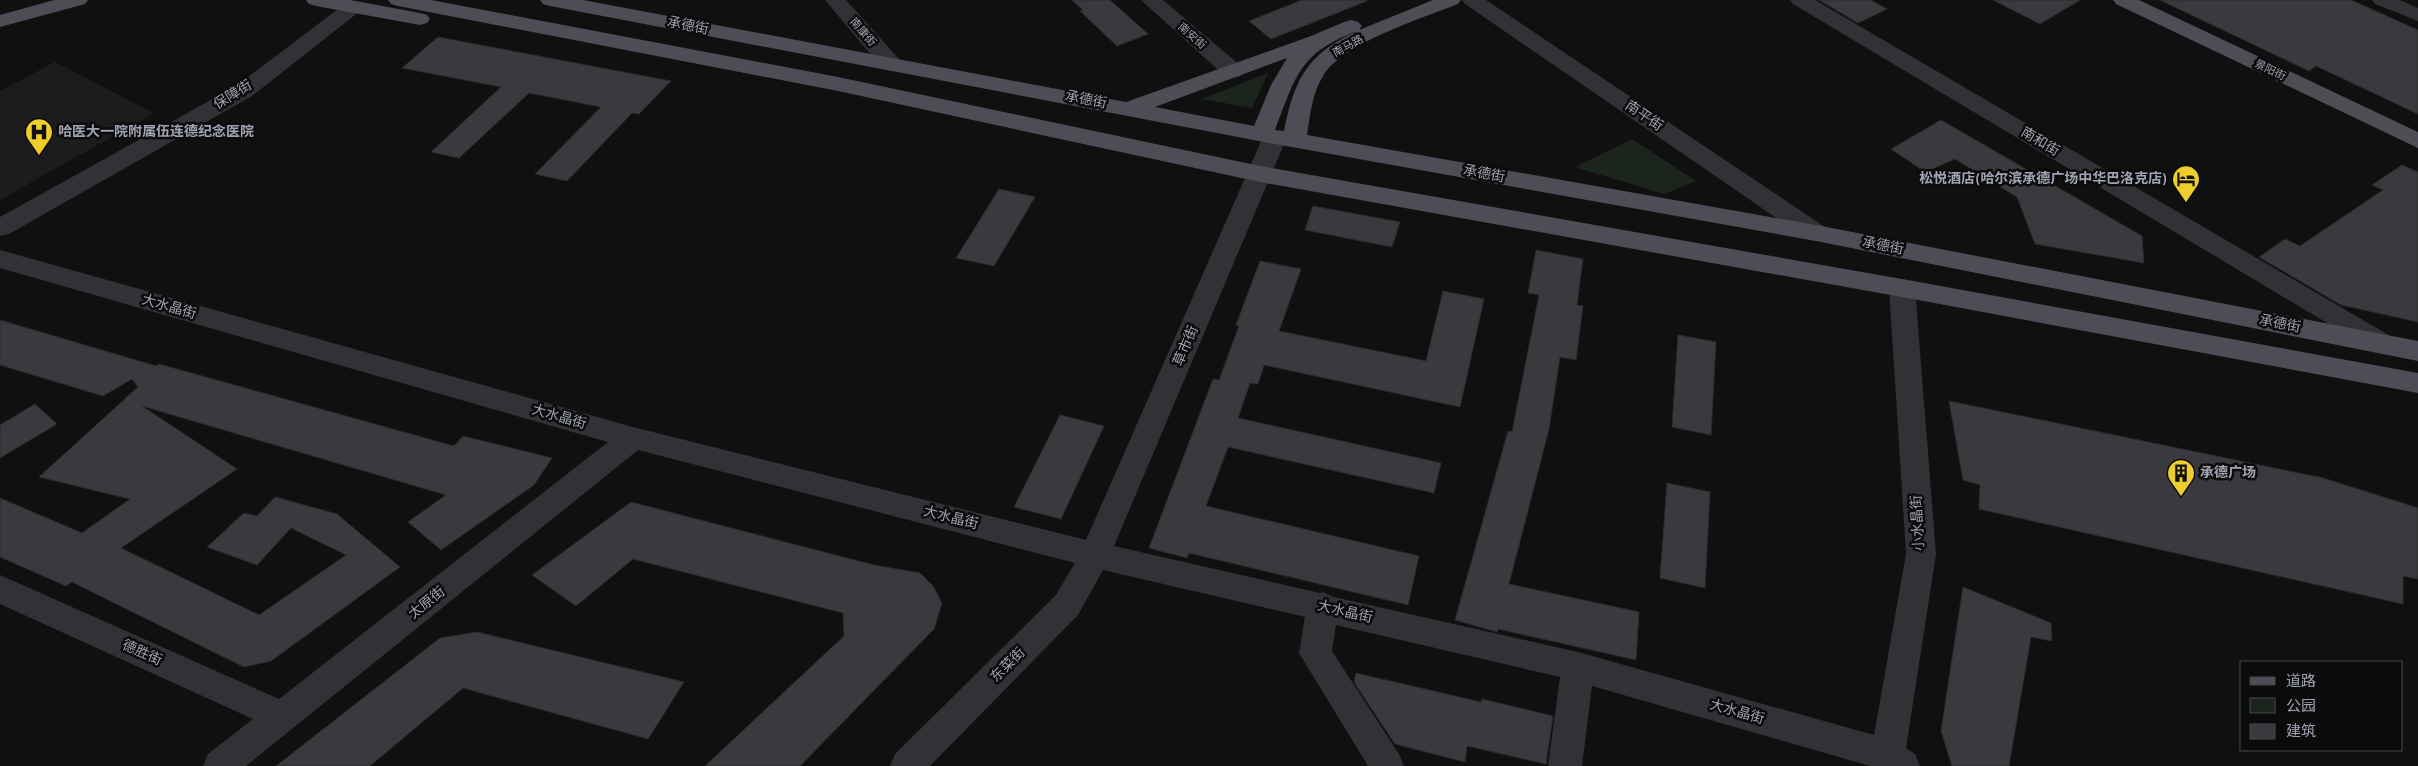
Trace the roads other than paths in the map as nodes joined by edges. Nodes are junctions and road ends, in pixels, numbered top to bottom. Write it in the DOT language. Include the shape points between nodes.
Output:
graph roads {
  1 [pos="27,0"];
  2 [pos="78,0"];
  3 [pos="316,0"];
  4 [pos="398,0"];
  5 [pos="550,0"];
  6 [pos="835,0"];
  7 [pos="1151,0"];
  8 [pos="1415,0"];
  9 [pos="1451,0"];
  10 [pos="1472,0"];
  11 [pos="1800,0"];
  12 [pos="2123,0"];
  13 [pos="2160,0"];
  14 [pos="2382,0"];
  15 [pos="353,6"];
  16 [pos="0,8"];
  17 [pos="2418,15"];
  18 [pos="0,21"];
  19 [pos="1329,36"];
  20 [pos="891,64"];
  21 [pos="1233,71"];
  22 [pos="1131,108"];
  23 [pos="2418,121"];
  24 [pos="1071,133"];
  25 [pos="1277,137"];
  26 [pos="2418,141"];
  27 [pos="1260,174"];
  28 [pos="0,228"];
  29 [pos="1816,233"];
  30 [pos="0,259"];
  31 [pos="1902,288"];
  32 [pos="2383,344"];
  33 [pos="2418,351"];
  34 [pos="2418,384"];
  35 [pos="633,438"];
  36 [pos="1095,555"];
  37 [pos="2,593"];
  38 [pos="1323,606"];
  39 [pos="1578,667"];
  40 [pos="284,717"];
  41 [pos="1896,761"];
  42 [pos="220,766"];
  43 [pos="908,766"];
  44 [pos="1386,766"];
  45 [pos="1565,766"];
  1 -- 16 [label="main road"];
  2 -- 18 [label="main road"];
  3 -- 15 [label="main road"];
  4 -- 24 [label="main road" via="838,84"];
  5 -- 20 [label="main road, 承德街"];
  6 -- 20 [label="street, 南康街"];
  7 -- 21 [label="street, 南安街"];
  8 -- 19 [label="main road, 南马路"];
  9 -- 25 [label="main road, 南马路" via="1337,50 1313,73"];
  10 -- 29 [label="street, 南平街"];
  11 -- 32 [label="street, 南和街"];
  12 -- 26 [label="main road, 景阳街"];
  13 -- 23 [label="main road, 景阳街"];
  14 -- 17 [label="street"];
  15 -- 24 [label="main road" via="871,104"];
  15 -- 28 [label="street, 保障街" via="244,90"];
  19 -- 21 [label="main road"];
  19 -- 25 [label="main road, 南马路" via="1301,53 1290,70"];
  20 -- 22 [label="main road, 承德街"];
  21 -- 22 [label="main road"];
  22 -- 25 [label="main road, 承德街"];
  24 -- 27 [label="main road"];
  25 -- 27 [label="street, 草市街"];
  25 -- 29 [label="main road, 承德街"];
  27 -- 31 [label="main road"];
  27 -- 36 [label="street, 草市街"];
  29 -- 32 [label="main road, 承德街"];
  30 -- 35 [label="street, 大水晶街"];
  31 -- 34 [label="main road"];
  31 -- 41 [label="street, 小水晶街" via="1921,554"];
  32 -- 33 [label="main road, 承德街"];
  35 -- 36 [label="street, 大水晶街"];
  35 -- 40 [label="street, 太原街"];
  36 -- 38 [label="street, 大水晶街"];
  36 -- 43 [label="street, 东菜街" via="1067,606"];
  37 -- 40 [label="street, 德胜街"];
  38 -- 39 [label="street, 大水晶街"];
  38 -- 44 [label="street" via="1315,653"];
  39 -- 41 [label="street, 大水晶街"];
  39 -- 45 [label="street"];
  40 -- 42 [label="street, 太原街"];
}
